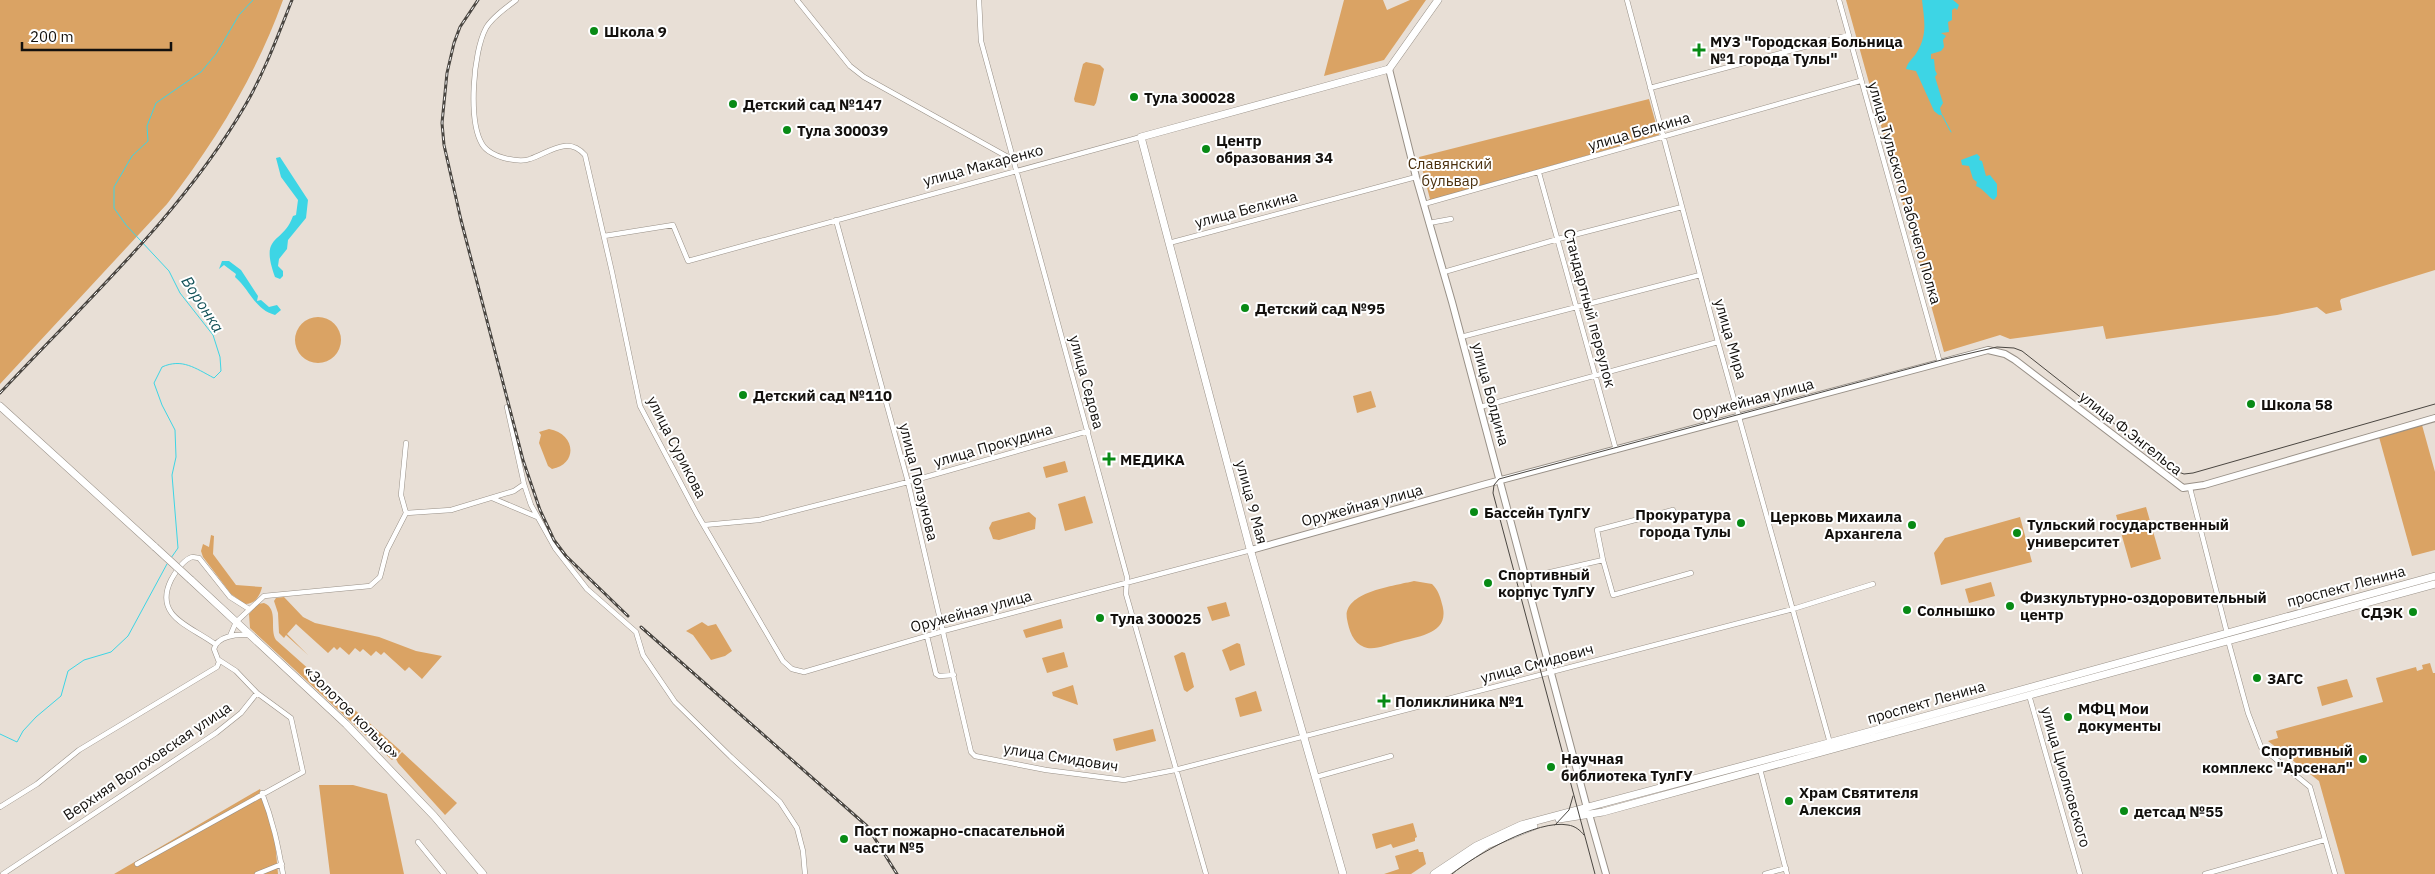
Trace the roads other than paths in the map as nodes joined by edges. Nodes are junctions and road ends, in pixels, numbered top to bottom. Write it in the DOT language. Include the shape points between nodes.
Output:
graph roads {
  1 [pos="516,0"];
  2 [pos="797,0"];
  3 [pos="979,0"];
  4 [pos="1438,0"];
  5 [pos="1627,0"];
  6 [pos="1839,0"];
  7 [pos="1849,35"];
  8 [pos="1389,69"];
  9 [pos="1860,81"];
  10 [pos="1650,88"];
  11 [pos="1141,136"];
  12 [pos="1663,136"];
  13 [pos="1015,161"];
  14 [pos="1017,169"];
  15 [pos="1539,173"];
  16 [pos="1416,177"];
  17 [pos="1424,204"];
  18 [pos="1682,207"];
  19 [pos="1452,219"];
  20 [pos="836,220"];
  21 [pos="1429,223"];
  22 [pos="604,236"];
  23 [pos="1558,239"];
  24 [pos="1169,243"];
  25 [pos="1444,272"];
  26 [pos="1700,275"];
  27 [pos="1577,309"];
  28 [pos="1461,337"];
  29 [pos="1718,342"];
  30 [pos="1940,363"];
  31 [pos="1596,376"];
  32 [pos="507,407"];
  33 [pos="1480,407"];
  34 [pos="3,409"];
  35 [pos="1740,416"];
  36 [pos="2435,418"];
  37 [pos="1088,431"];
  38 [pos="406,443"];
  39 [pos="1616,450"];
  40 [pos="1500,480"];
  41 [pos="908,482"];
  42 [pos="524,484"];
  43 [pos="2190,488"];
  44 [pos="492,498"];
  45 [pos="1673,510"];
  46 [pos="406,513"];
  47 [pos="537,517"];
  48 [pos="704,525"];
  49 [pos="1251,550"];
  50 [pos="1603,560"];
  51 [pos="1691,573"];
  52 [pos="2435,576"];
  53 [pos="1524,578"];
  54 [pos="1127,582"];
  55 [pos="1873,584"];
  56 [pos="2435,584"];
  57 [pos="249,609"];
  58 [pos="1793,609"];
  59 [pos="236,622"];
  60 [pos="944,630"];
  61 [pos="251,635"];
  62 [pos="230,636"];
  63 [pos="926,636"];
  64 [pos="2228,637"];
  65 [pos="215,644"];
  66 [pos="218,660"];
  67 [pos="792,669"];
  68 [pos="1550,672"];
  69 [pos="954,674"];
  70 [pos="257,692"];
  71 [pos="2028,692"];
  72 [pos="1304,737"];
  73 [pos="1830,746"];
  74 [pos="971,752"];
  75 [pos="1391,756"];
  76 [pos="1760,769"];
  77 [pos="1176,770"];
  78 [pos="1316,776"];
  79 [pos="262,793"];
  80 [pos="0,807"];
  81 [pos="1588,811"];
  82 [pos="2324,840"];
  83 [pos="418,842"];
  84 [pos="137,864"];
  85 [pos="282,864"];
  86 [pos="1786,868"];
  87 [pos="4,874"];
  88 [pos="258,874"];
  89 [pos="283,874"];
  90 [pos="444,874"];
  91 [pos="483,874"];
  92 [pos="805,874"];
  93 [pos="1206,874"];
  94 [pos="1343,874"];
  95 [pos="1434,874"];
  96 [pos="1444,874"];
  97 [pos="1606,874"];
  98 [pos="1766,874"];
  99 [pos="1787,874"];
  100 [pos="2080,874"];
  101 [pos="2205,874"];
  102 [pos="2335,874"];
  1 -- 22 [label="street, улица Сурикова" via="488,24 477,51 475,115 481,143 494,154 519,161 529,160 552,148 569,145 580,149 585,155"];
  2 -- 13 [label="street, улица Макаренко" via="850,66 864,77"];
  3 -- 13 [label="street, улица Седова" via="981,41"];
  4 -- 8 [label="main road"];
  5 -- 10 [label="street, улица Мира"];
  6 -- 7 [label="street, улица Тульского Рабочего Полка"];
  7 -- 9 [label="street, улица Тульского Рабочего Полка"];
  7 -- 10 [label="street"];
  8 -- 11 [label="main road, улица Макаренко"];
  8 -- 16 [label="street, улица Болдина"];
  9 -- 12 [label="street, улица Белкина"];
  9 -- 30 [label="street, улица Тульского Рабочего Полка"];
  10 -- 12 [label="street, улица Мира"];
  11 -- 14 [label="street, улица Макаренко"];
  11 -- 24 [label="main road, улица 9 Мая"];
  12 -- 15 [label="street, улица Белкина"];
  12 -- 18 [label="street, улица Мира"];
  13 -- 14 [label="street, улица Седова"];
  14 -- 20 [label="street, улица Макаренко"];
  14 -- 37 [label="street, улица Седова"];
  15 -- 17 [label="street, улица Белкина"];
  15 -- 23 [label="street, Стандартный переулок"];
  16 -- 17 [label="street, улица Болдина"];
  16 -- 24 [label="street, улица Белкина"];
  17 -- 21 [label="street, улица Болдина"];
  18 -- 23 [label="street"];
  18 -- 26 [label="street, улица Мира"];
  19 -- 21 [label="street"];
  20 -- 22 [label="street, улица Макаренко" via="688,260 673,225"];
  20 -- 41 [label="street, улица Ползунова"];
  21 -- 25 [label="street, улица Болдина"];
  22 -- 48 [label="street, улица Сурикова" via="640,406"];
  23 -- 25 [label="street"];
  23 -- 27 [label="street, Стандартный переулок"];
  24 -- 49 [label="main road, улица 9 Мая"];
  25 -- 28 [label="street, улица Болдина"];
  26 -- 27 [label="street"];
  26 -- 29 [label="street, улица Мира"];
  27 -- 28 [label="street"];
  27 -- 31 [label="street, Стандартный переулок"];
  28 -- 33 [label="street, улица Болдина"];
  29 -- 31 [label="street"];
  29 -- 35 [label="street, улица Мира"];
  30 -- 35 [label="street, Оружейная улица"];
  30 -- 43 [label="street, улица Ф.Энгельса" via="1988,350 2010,356 2178,486"];
  31 -- 33 [label="street"];
  31 -- 39 [label="street, Стандартный переулок"];
  32 -- 42 [label="street"];
  33 -- 40 [label="street, улица Болдина"];
  34 -- 59 [label="main road, «Золотое кольцо», bridge"];
  35 -- 39 [label="street, Оружейная улица"];
  35 -- 58 [label="street, улица Мира"];
  36 -- 43 [label="street, улица Ф.Энгельса"];
  37 -- 41 [label="street, улица Прокудина"];
  37 -- 54 [label="street, улица Седова"];
  38 -- 46 [label="street" via="401,495"];
  39 -- 40 [label="street, Оружейная улица"];
  40 -- 49 [label="street, Оружейная улица"];
  40 -- 53 [label="street, улица Болдина"];
  41 -- 48 [label="street, улица Прокудина" via="759,520"];
  41 -- 60 [label="street, улица Ползунова"];
  42 -- 44 [label="street"];
  42 -- 47 [label="street"];
  43 -- 64 [label="street"];
  44 -- 46 [label="street" via="451,510"];
  44 -- 47 [label="street"];
  45 -- 50 [label="street" via="1596,530"];
  46 -- 57 [label="street" via="387,550 380,577 373,584 266,596"];
  47 -- 92 [label="street" via="583,585 636,632 643,655 675,702 730,758 780,802 797,828 804,851"];
  48 -- 67 [label="street, улица Сурикова" via="783,661"];
  49 -- 54 [label="street, Оружейная улица"];
  49 -- 72 [label="main road, улица 9 Мая"];
  50 -- 51 [label="street" via="1613,595"];
  50 -- 53 [label="street"];
  52 -- 64 [label="main road, проспект Ленина"];
  53 -- 68 [label="street, улица Болдина"];
  54 -- 60 [label="street, Оружейная улица"];
  54 -- 77 [label="street, улица Седова" via="1126,594"];
  55 -- 58 [label="street, улица Смидович"];
  56 -- 64 [label="main road, проспект Ленина"];
  57 -- 59 [label="street"];
  57 -- 65 [label="street" via="230,597 200,558 192,557 184,562 168,587 165,596 167,607 178,620"];
  58 -- 68 [label="street, улица Смидович"];
  58 -- 73 [label="street, улица Мира"];
  59 -- 61 [label="main road, «Золотое кольцо»"];
  59 -- 62 [label="street"];
  60 -- 63 [label="street, Оружейная улица"];
  60 -- 69 [label="street, улица Ползунова"];
  61 -- 62 [label="street"];
  61 -- 91 [label="main road, «Золотое кольцо»" via="387,765"];
  62 -- 65 [label="street"];
  63 -- 67 [label="street, Оружейная улица" via="804,672"];
  63 -- 69 [label="street" via="936,674"];
  64 -- 71 [label="main road, проспект Ленина"];
  64 -- 82 [label="street" via="2261,747 2310,787"];
  65 -- 66 [label="street"];
  66 -- 70 [label="street"];
  66 -- 80 [label="street" via="218,666 79,750 37,784"];
  68 -- 72 [label="street, улица Смидович"];
  68 -- 81 [label="street, улица Болдина"];
  69 -- 74 [label="street, улица Ползунова"];
  70 -- 79 [label="street" via="291,718 303,772"];
  70 -- 87 [label="street, Верхняя Волоховская улица" via="241,713 216,732"];
  71 -- 73 [label="main road, проспект Ленина"];
  71 -- 100 [label="street, улица Циолковского"];
  72 -- 77 [label="street, улица Смидович"];
  72 -- 78 [label="main road, улица 9 Мая"];
  73 -- 76 [label="main road, проспект Ленина"];
  73 -- 81 [label="main road, проспект Ленина"];
  74 -- 77 [label="street, улица Смидович" via="981,758 1046,770 1124,780"];
  75 -- 78 [label="street"];
  76 -- 81 [label="main road, проспект Ленина"];
  76 -- 86 [label="street"];
  77 -- 93 [label="street, улица Седова"];
  78 -- 94 [label="main road, улица 9 Мая"];
  79 -- 84 [label="street"];
  79 -- 85 [label="street" via="274,824"];
  81 -- 95 [label="main road, проспект Ленина" via="1506,830 1461,854"];
  81 -- 96 [label="main road, проспект Ленина" via="1510,834 1487,845"];
  81 -- 97 [label="street, улица Болдина"];
  82 -- 101 [label="street"];
  82 -- 102 [label="street"];
  83 -- 90 [label="street"];
  85 -- 88 [label="street"];
  85 -- 89 [label="street"];
  86 -- 98 [label="street"];
  86 -- 99 [label="street"];
}
